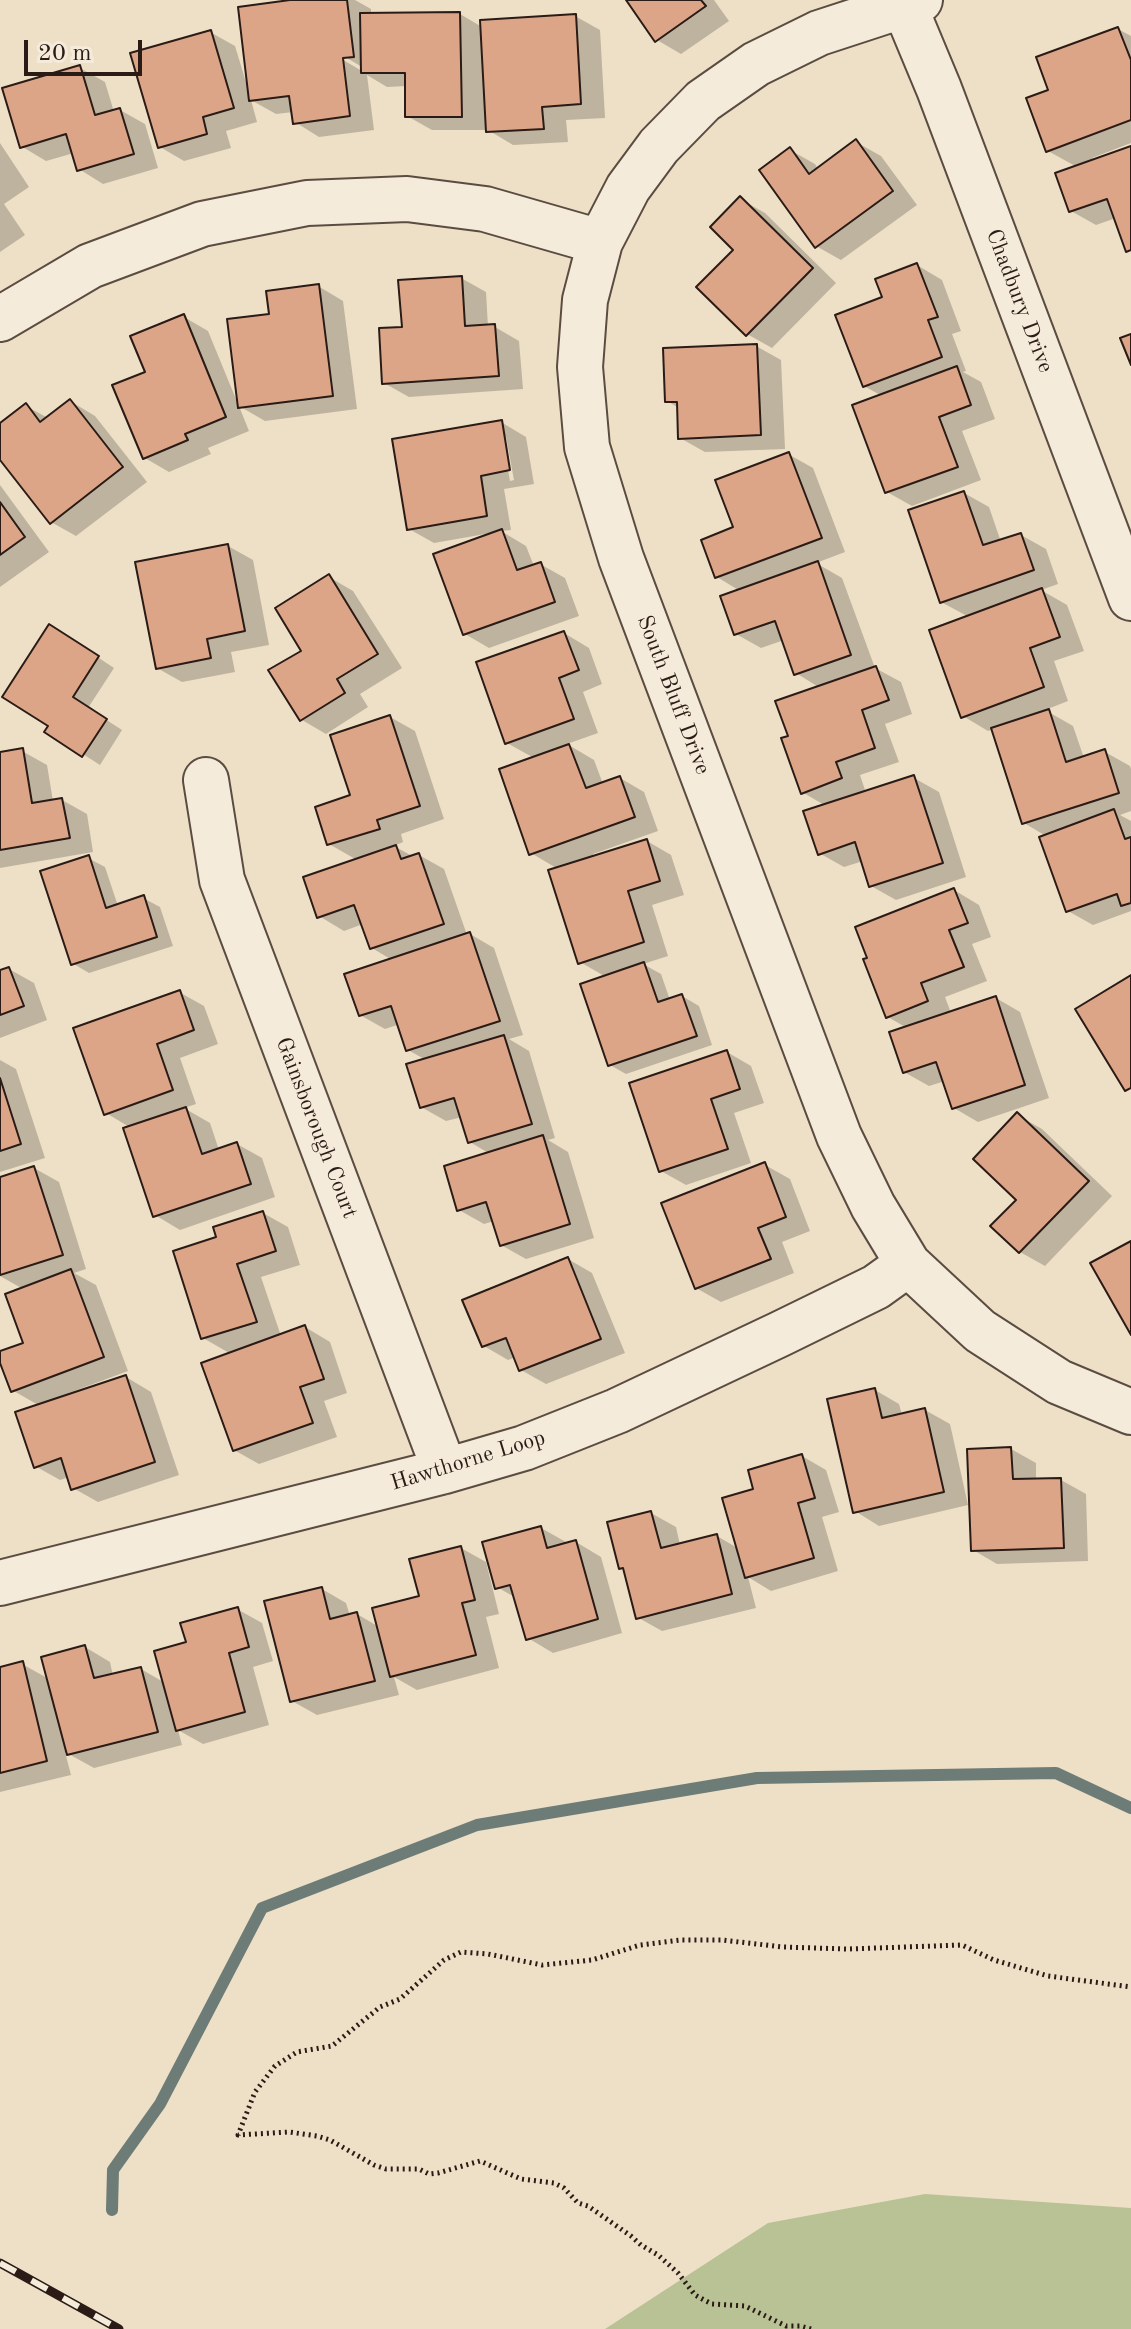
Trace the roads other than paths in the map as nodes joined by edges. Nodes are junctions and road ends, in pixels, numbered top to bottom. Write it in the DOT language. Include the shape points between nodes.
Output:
graph roads {
  1 [pos="912,2"];
  2 [pos="600,242"];
  3 [pos="0,319"];
  4 [pos="1131,598"];
  5 [pos="206,780"];
  6 [pos="908,1264"];
  7 [pos="1131,1412"];
  8 [pos="445,1471"];
  9 [pos="0,1583"];
  1 -- 2 [label="street, South Bluff Drive" via="819,33 756,64 703,101 628,188"];
  1 -- 4 [label="street, Chadbury Drive" via="945,104"];
  2 -- 3 [label="street" via="485,209 407,199 307,203 202,224 118,255"];
  2 -- 6 [label="street, South Bluff Drive" via="585,300 580,367 587,447 621,558 839,1136"];
  5 -- 8 [label="street, Gainsborough Court" via="222,880"];
  6 -- 7 [label="street, South Bluff Drive" via="980,1331 1059,1382"];
  6 -- 8 [label="street, Hawthorne Loop" via="876,1287 617,1411 524,1448"];
  8 -- 9 [label="street, Hawthorne Loop"];
}
